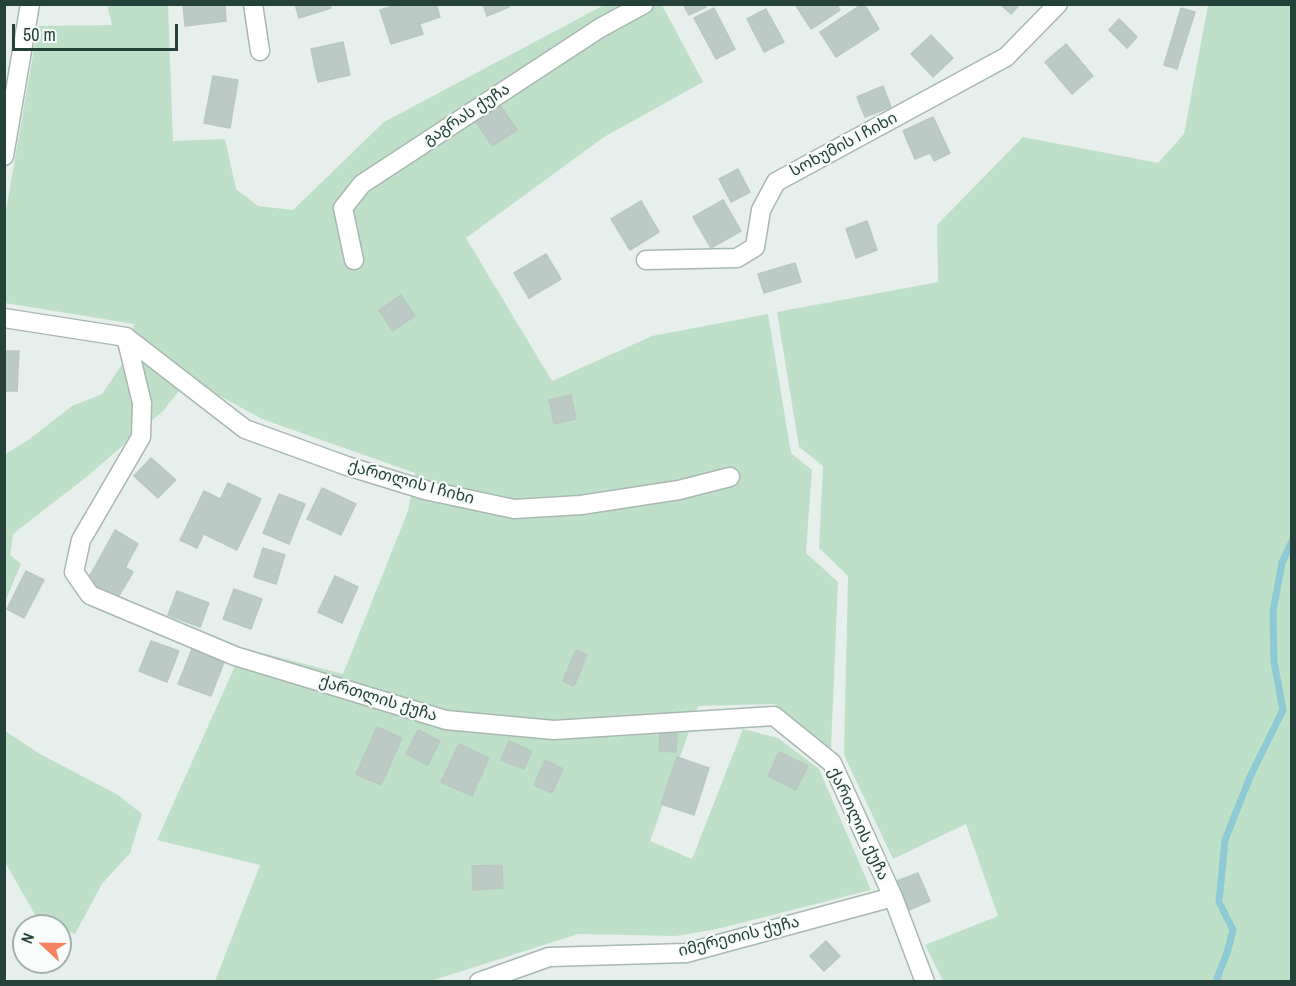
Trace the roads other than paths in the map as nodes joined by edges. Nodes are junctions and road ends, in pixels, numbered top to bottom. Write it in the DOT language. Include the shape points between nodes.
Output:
graph roads {
  1 [pos="30,4"];
  2 [pos="253,4"];
  3 [pos="644,4"];
  4 [pos="1058,4"];
  5 [pos="260,51"];
  6 [pos="4,156"];
  7 [pos="354,260"];
  8 [pos="646,260"];
  9 [pos="4,318"];
  10 [pos="126,337"];
  11 [pos="730,477"];
  12 [pos="892,897"];
  13 [pos="479,981"];
  14 [pos="925,981"];
  1 -- 6 [label="street"];
  2 -- 5 [label="street"];
  3 -- 7 [label="street, გაგრას ქუჩა" via="600,28 362,184 343,208"];
  4 -- 8 [label="street, სოხუმის I ჩიხი" via="1006,57 776,182 761,210 755,247 737,258"];
  9 -- 10 [label="street"];
  10 -- 11 [label="street, ქართლის I ჩიხი" via="245,429 425,490 514,509 581,505 678,490"];
  10 -- 12 [label="street, ქართლის ქუჩა" via="142,403 141,437 81,540 74,572 90,595 235,656 446,720 554,730 774,717 832,763"];
  12 -- 13 [label="street, იმერეთის ქუჩა" via="686,953 549,957"];
  12 -- 14 [label="street, ქართლის ქუჩა"];
}
